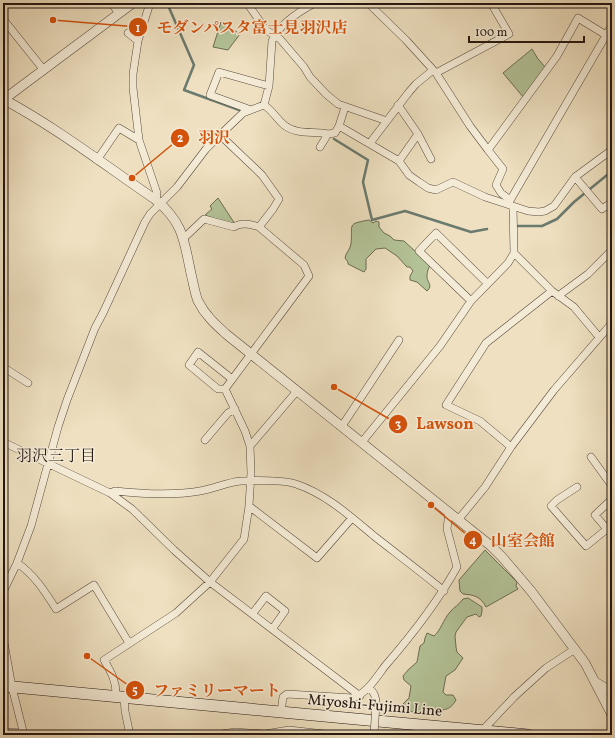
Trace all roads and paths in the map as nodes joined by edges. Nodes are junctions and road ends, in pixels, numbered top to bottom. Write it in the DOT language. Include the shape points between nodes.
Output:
graph roads {
  1 [pos="111,3"];
  2 [pos="133,3"];
  3 [pos="150,3"];
  4 [pos="247,3"];
  5 [pos="315,3"];
  6 [pos="368,3"];
  7 [pos="491,3"];
  8 [pos="119,14"];
  9 [pos="3,19"];
  10 [pos="612,25"];
  11 [pos="128,33"];
  12 [pos="274,35"];
  13 [pos="606,35"];
  14 [pos="138,41"];
  15 [pos="43,69"];
  16 [pos="434,72"];
  17 [pos="269,86"];
  18 [pos="3,100"];
  19 [pos="264,105"];
  20 [pos="398,105"];
  21 [pos="345,107"];
  22 [pos="251,110"];
  23 [pos="387,121"];
  24 [pos="339,126"];
  25 [pos="328,134"];
  26 [pos="418,134"];
  27 [pos="220,135"];
  28 [pos="139,140"];
  29 [pos="370,143"];
  30 [pos="320,147"];
  31 [pos="612,148"];
  32 [pos="488,150"];
  33 [pos="431,159"];
  34 [pos="97,160"];
  35 [pos="399,161"];
  36 [pos="575,177"];
  37 [pos="158,202"];
  38 [pos="612,202"];
  39 [pos="510,203"];
  40 [pos="259,227"];
  41 [pos="184,238"];
  42 [pos="612,250"];
  43 [pos="514,254"];
  44 [pos="487,283"];
  45 [pos="552,291"];
  46 [pos="558,296"];
  47 [pos="471,301"];
  48 [pos="612,323"];
  49 [pos="599,336"];
  50 [pos="399,340"];
  51 [pos="250,353"];
  52 [pos="3,368"];
  53 [pos="232,379"];
  54 [pos="28,383"];
  55 [pos="225,389"];
  56 [pos="297,391"];
  57 [pos="235,409"];
  58 [pos="342,426"];
  59 [pos="205,440"];
  60 [pos="3,442"];
  61 [pos="362,442"];
  62 [pos="250,446"];
  63 [pos="511,447"];
  64 [pos="591,458"];
  65 [pos="48,464"];
  66 [pos="250,481"];
  67 [pos="612,486"];
  68 [pos="577,487"];
  69 [pos="110,493"];
  70 [pos="612,499"];
  71 [pos="249,506"];
  72 [pos="449,512"];
  73 [pos="352,518"];
  74 [pos="458,520"];
  75 [pos="610,532"];
  76 [pos="17,563"];
  77 [pos="210,582"];
  78 [pos="444,591"];
  79 [pos="3,592"];
  80 [pos="253,613"];
  81 [pos="272,628"];
  82 [pos="3,637"];
  83 [pos="129,643"];
  84 [pos="575,649"];
  85 [pos="596,682"];
  86 [pos="8,686"];
  87 [pos="369,687"];
  88 [pos="612,692"];
  89 [pos="360,696"];
  90 [pos="120,697"];
  91 [pos="281,712"];
  92 [pos="612,714"];
  93 [pos="3,732"];
  94 [pos="481,732"];
  95 [pos="24,734"];
  96 [pos="130,735"];
  97 [pos="215,735"];
  98 [pos="333,735"];
  99 [pos="374,735"];
  100 [pos="528,735"];
  1 -- 8 [label="street"];
  2 -- 8 [label="street"];
  3 -- 14 [label="street"];
  4 -- 12 [label="street" via="266,30"];
  5 -- 12 [label="street" via="296,13"];
  6 -- 16 [label="street"];
  7 -- 16 [label="street" via="508,34"];
  8 -- 15 [label="street"];
  9 -- 15 [label="street"];
  10 -- 13 [label="street"];
  11 -- 14 [label="street"];
  12 -- 17 [label="street"];
  12 -- 21 [label="street" via="326,94"];
  13 -- 32 [label="street" via="578,18 557,56"];
  13 -- 39 [label="street"];
  14 -- 28 [label="street" via="133,88"];
  15 -- 18 [label="street"];
  16 -- 20 [label="street" via="416,84"];
  16 -- 32 [label="street"];
  17 -- 19 [label="street"];
  17 -- 22 [label="street" via="219,72 210,95"];
  18 -- 34 [label="street"];
  19 -- 22 [label="street"];
  19 -- 25 [label="street" via="291,129"];
  20 -- 23 [label="street"];
  20 -- 26 [label="street"];
  21 -- 23 [label="street"];
  21 -- 24 [label="street"];
  22 -- 27 [label="street"];
  23 -- 29 [label="street"];
  24 -- 25 [label="street" via="335,133"];
  24 -- 29 [label="street"];
  25 -- 30 [label="street"];
  26 -- 33 [label="street"];
  26 -- 35 [label="street"];
  27 -- 37 [label="street" via="177,187"];
  27 -- 40 [label="street" via="262,175 278,199"];
  28 -- 34 [label="street" via="119,128"];
  28 -- 37 [label="street"];
  29 -- 35 [label="street"];
  31 -- 36 [label="street"];
  32 -- 39 [label="street" via="503,169 496,185"];
  34 -- 37 [label="street"];
  35 -- 39 [label="street" via="409,175 428,188 436,190 453,182 485,197"];
  36 -- 38 [label="street" via="602,209"];
  36 -- 39 [label="street" via="554,206 545,211 528,211"];
  37 -- 41 [label="street" via="174,218"];
  37 -- 65 [label="street" via="145,222 95,328 67,400"];
  39 -- 43 [label="street"];
  40 -- 41 [label="street" via="234,227 204,219"];
  40 -- 51 [label="street" via="304,265 309,276"];
  41 -- 51 [label="street" via="194,288 202,307 216,325"];
  42 -- 46 [label="street" via="588,274"];
  43 -- 44 [label="street"];
  43 -- 45 [label="street"];
  44 -- 47 [label="street"];
  44 -- 47 [label="street" via="436,233 419,251"];
  45 -- 46 [label="street"];
  45 -- 63 [label="street" via="486,343 446,405 480,421"];
  46 -- 49 [label="street" via="574,307"];
  47 -- 61 [label="street" via="440,346"];
  48 -- 49 [label="street"];
  49 -- 63 [label="street"];
  50 -- 58 [label="street"];
  51 -- 53 [label="street"];
  51 -- 56 [label="street"];
  52 -- 54 [label="street"];
  53 -- 55 [label="street"];
  53 -- 55 [label="street" via="198,352 189,365 218,389"];
  55 -- 57 [label="street"];
  56 -- 58 [label="street"];
  56 -- 62 [label="street"];
  57 -- 59 [label="street" via="228,413"];
  57 -- 62 [label="street"];
  58 -- 61 [label="street"];
  60 -- 65 [label="street"];
  61 -- 72 [label="street"];
  62 -- 66 [label="street"];
  63 -- 74 [label="street" via="485,487"];
  64 -- 67 [label="street"];
  65 -- 69 [label="street"];
  65 -- 76 [label="street" via="32,524"];
  66 -- 69 [label="street" via="233,482 189,493"];
  66 -- 71 [label="street"];
  66 -- 73 [label="street" via="295,483 338,506"];
  68 -- 75 [label="street" via="551,506 586,546"];
  69 -- 77 [label="street" via="132,509"];
  70 -- 75 [label="street" via="595,515"];
  71 -- 73 [label="street" via="317,558"];
  71 -- 77 [label="street" via="244,539"];
  72 -- 74 [label="street"];
  72 -- 78 [label="street" via="447,529 457,567"];
  73 -- 78 [label="street"];
  74 -- 84 [label="street" via="491,546 515,571"];
  76 -- 79 [label="street"];
  76 -- 83 [label="street" via="32,577 56,609 94,585"];
  77 -- 80 [label="street"];
  77 -- 83 [label="street" via="176,613"];
  78 -- 87 [label="street"];
  80 -- 81 [label="street"];
  80 -- 81 [label="street" via="266,596 285,611"];
  81 -- 89 [label="street"];
  82 -- 86 [label="street"];
  83 -- 90 [label="street" via="104,660 114,676"];
  84 -- 85 [label="street"];
  84 -- 94 [label="street" via="541,673"];
  85 -- 88 [label="street"];
  85 -- 92 [label="street"];
  86 -- 90 [label="main road, Miyoshi-Fujimi Line"];
  86 -- 95 [label="street"];
  87 -- 89 [label="street"];
  87 -- 99 [label="street, bridge" via="376,697"];
  89 -- 91 [label="street" via="353,698 287,694 283,697"];
  90 -- 91 [label="main road, Miyoshi-Fujimi Line"];
  90 -- 96 [label="street"];
  91 -- 94 [label="main road, Miyoshi-Fujimi Line"];
  93 -- 95 [label="street"];
  94 -- 100 [label="main road, Miyoshi-Fujimi Line"];
  97 -- 98 [label="street" via="235,732 265,734 290,730"];
}
